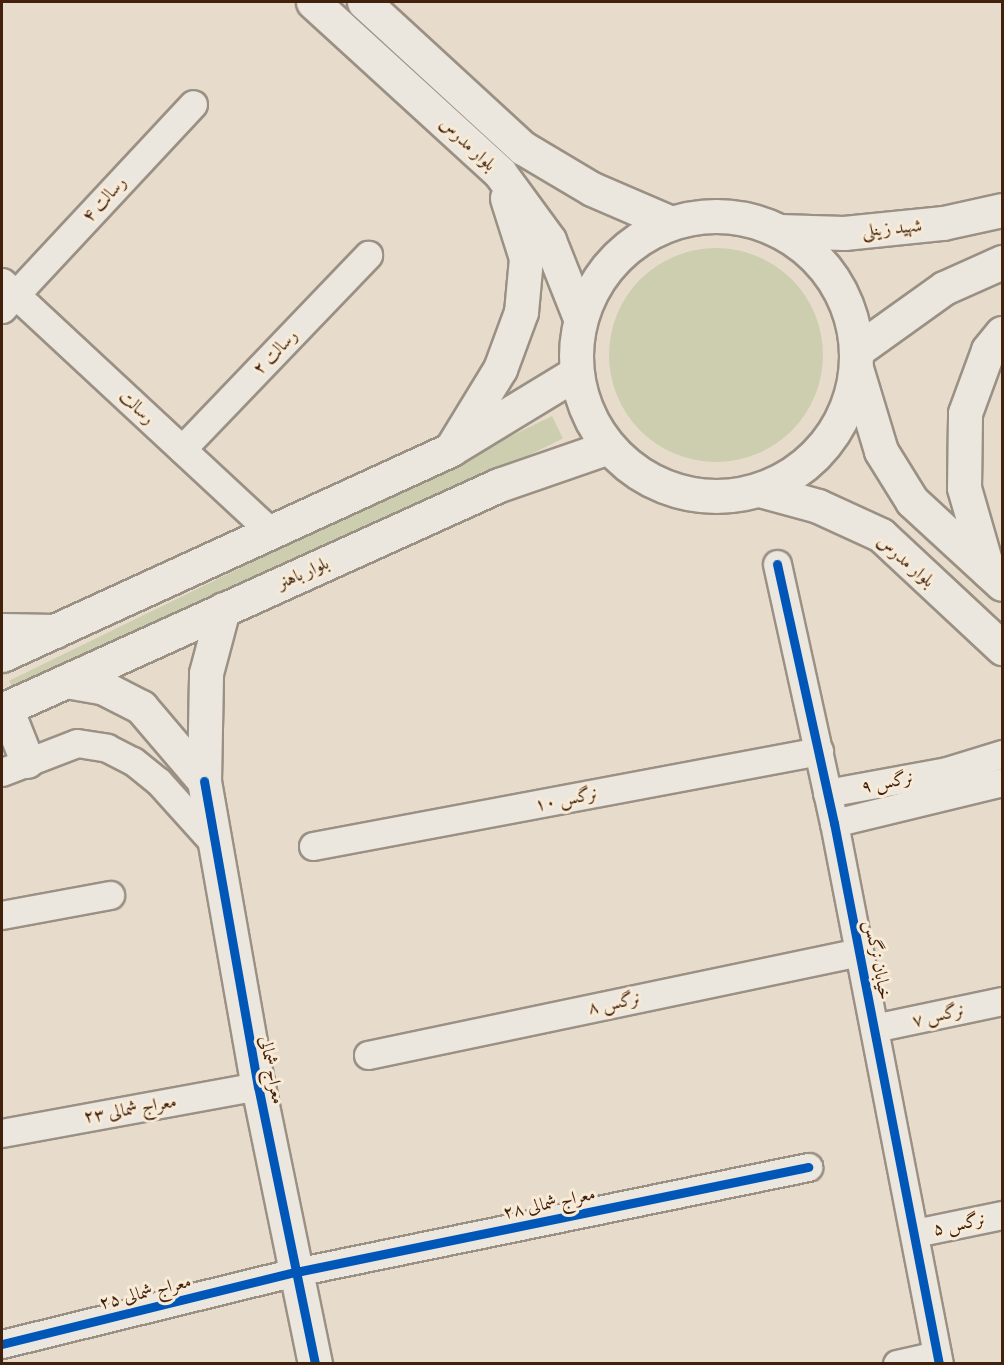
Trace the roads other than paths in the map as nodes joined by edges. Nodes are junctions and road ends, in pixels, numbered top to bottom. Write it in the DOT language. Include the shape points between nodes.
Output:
graph roads {
  1 [pos="314,2"];
  2 [pos="364,2"];
  3 [pos="193,104"];
  4 [pos="500,173"];
  5 [pos="1002,210"];
  6 [pos="672,223"];
  7 [pos="779,231"];
  8 [pos="368,255"];
  9 [pos="1002,262"];
  10 [pos="6,295"];
  11 [pos="580,318"];
  12 [pos="1002,333"];
  13 [pos="856,359"];
  14 [pos="576,373"];
  15 [pos="609,447"];
  16 [pos="182,449"];
  17 [pos="451,449"];
  18 [pos="760,490"];
  19 [pos="271,532"];
  20 [pos="777,564"];
  21 [pos="995,578"];
  22 [pos="223,609"];
  23 [pos="2,630"];
  24 [pos="55,631"];
  25 [pos="1002,648"];
  26 [pos="2,655"];
  27 [pos="66,681"];
  28 [pos="4,709"];
  29 [pos="819,751"];
  30 [pos="1002,754"];
  31 [pos="14,766"];
  32 [pos="204,781"];
  33 [pos="1002,782"];
  34 [pos="949,783"];
  35 [pos="827,793"];
  36 [pos="834,823"];
  37 [pos="214,843"];
  38 [pos="313,846"];
  39 [pos="110,895"];
  40 [pos="2,915"];
  41 [pos="859,952"];
  42 [pos="1002,1001"];
  43 [pos="874,1028"];
  44 [pos="368,1055"];
  45 [pos="258,1086"];
  46 [pos="2,1133"];
  47 [pos="808,1167"];
  48 [pos="1002,1215"];
  49 [pos="915,1233"];
  50 [pos="296,1272"];
  51 [pos="2,1344"];
  52 [pos="938,1359"];
  53 [pos="315,1364"];
  54 [pos="897,1364"];
  1 -- 4 [label="main road, بلوار مدرس"];
  2 -- 6 [label="main road, بلوار مدرس" via="523,148 592,189"];
  3 -- 10 [label="street, رسالت ۴"];
  4 -- 11 [label="main road, بلوار مدرس" via="549,240"];
  4 -- 17 [label="main road" via="525,258 521,312 500,369"];
  5 -- 7 [label="main road, شهید زینلی" via="943,223 844,233"];
  6 -- 7 [label="main road" via="726,216"];
  6 -- 11 [label="main road" via="646,234 617,256 590,293"];
  7 -- 13 [label="main road" via="823,265 838,288 850,313"];
  8 -- 16 [label="street, رسالت ۲"];
  9 -- 13 [label="main road" via="944,288"];
  10 -- 16 [label="street, رسالت"];
  11 -- 14 [label="main road"];
  12 -- 21 [label="main road" via="988,350 965,413 964,488"];
  13 -- 18 [label="main road" via="842,420 827,443 785,479"];
  13 -- 21 [label="main road" via="881,451 912,501"];
  14 -- 15 [label="main road" via="582,400"];
  14 -- 17 [label="main road"];
  15 -- 18 [label="main road" via="637,472 678,491 733,496"];
  15 -- 22 [label="main road, بلوار باهنر" via="499,484"];
  16 -- 19 [label="street, رسالت"];
  17 -- 19 [label="main road"];
  18 -- 25 [label="main road, بلوار مدرس" via="818,506 881,536"];
  19 -- 24 [label="main road"];
  20 -- 29 [label="street, خیابان نرگس"];
  22 -- 27 [label="main road, بلوار باهنر"];
  22 -- 32 [label="main road, معراج شمالی" via="206,673"];
  23 -- 24 [label="main road"];
  24 -- 26 [label="main road"];
  27 -- 28 [label="main road, بلوار باهنر"];
  27 -- 32 [label="main road" via="104,688 141,707"];
  28 -- 31 [label="main road"];
  29 -- 35 [label="street, خیابان نرگس"];
  29 -- 38 [label="street, نرگس ۱۰"];
  30 -- 34 [label="street"];
  31 -- 37 [label="street" via="77,743 107,748 133,761 159,782"];
  32 -- 37 [label="main road, معراج شمالی"];
  33 -- 34 [label="street"];
  34 -- 35 [label="street, نرگس ۹"];
  34 -- 36 [label="street, نرگس ۹"];
  35 -- 36 [label="street, خیابان نرگس"];
  36 -- 41 [label="street, خیابان نرگس"];
  37 -- 45 [label="main road, معراج شمالی"];
  39 -- 40 [label="street"];
  41 -- 43 [label="street, خیابان نرگس"];
  41 -- 44 [label="street, نرگس ۸"];
  42 -- 43 [label="street, نرگس ۷"];
  43 -- 49 [label="street, خیابان نرگس"];
  45 -- 46 [label="street, معراج شمالی ۲۳"];
  45 -- 50 [label="main road, معراج شمالی"];
  47 -- 50 [label="street, معراج شمالی ۲۸"];
  48 -- 49 [label="street, نرگس ۵"];
  49 -- 52 [label="street, خیابان نرگس"];
  50 -- 51 [label="street, معراج شمالی ۲۵"];
  50 -- 53 [label="main road, معراج شمالی"];
  52 -- 54 [label="street"];
}
